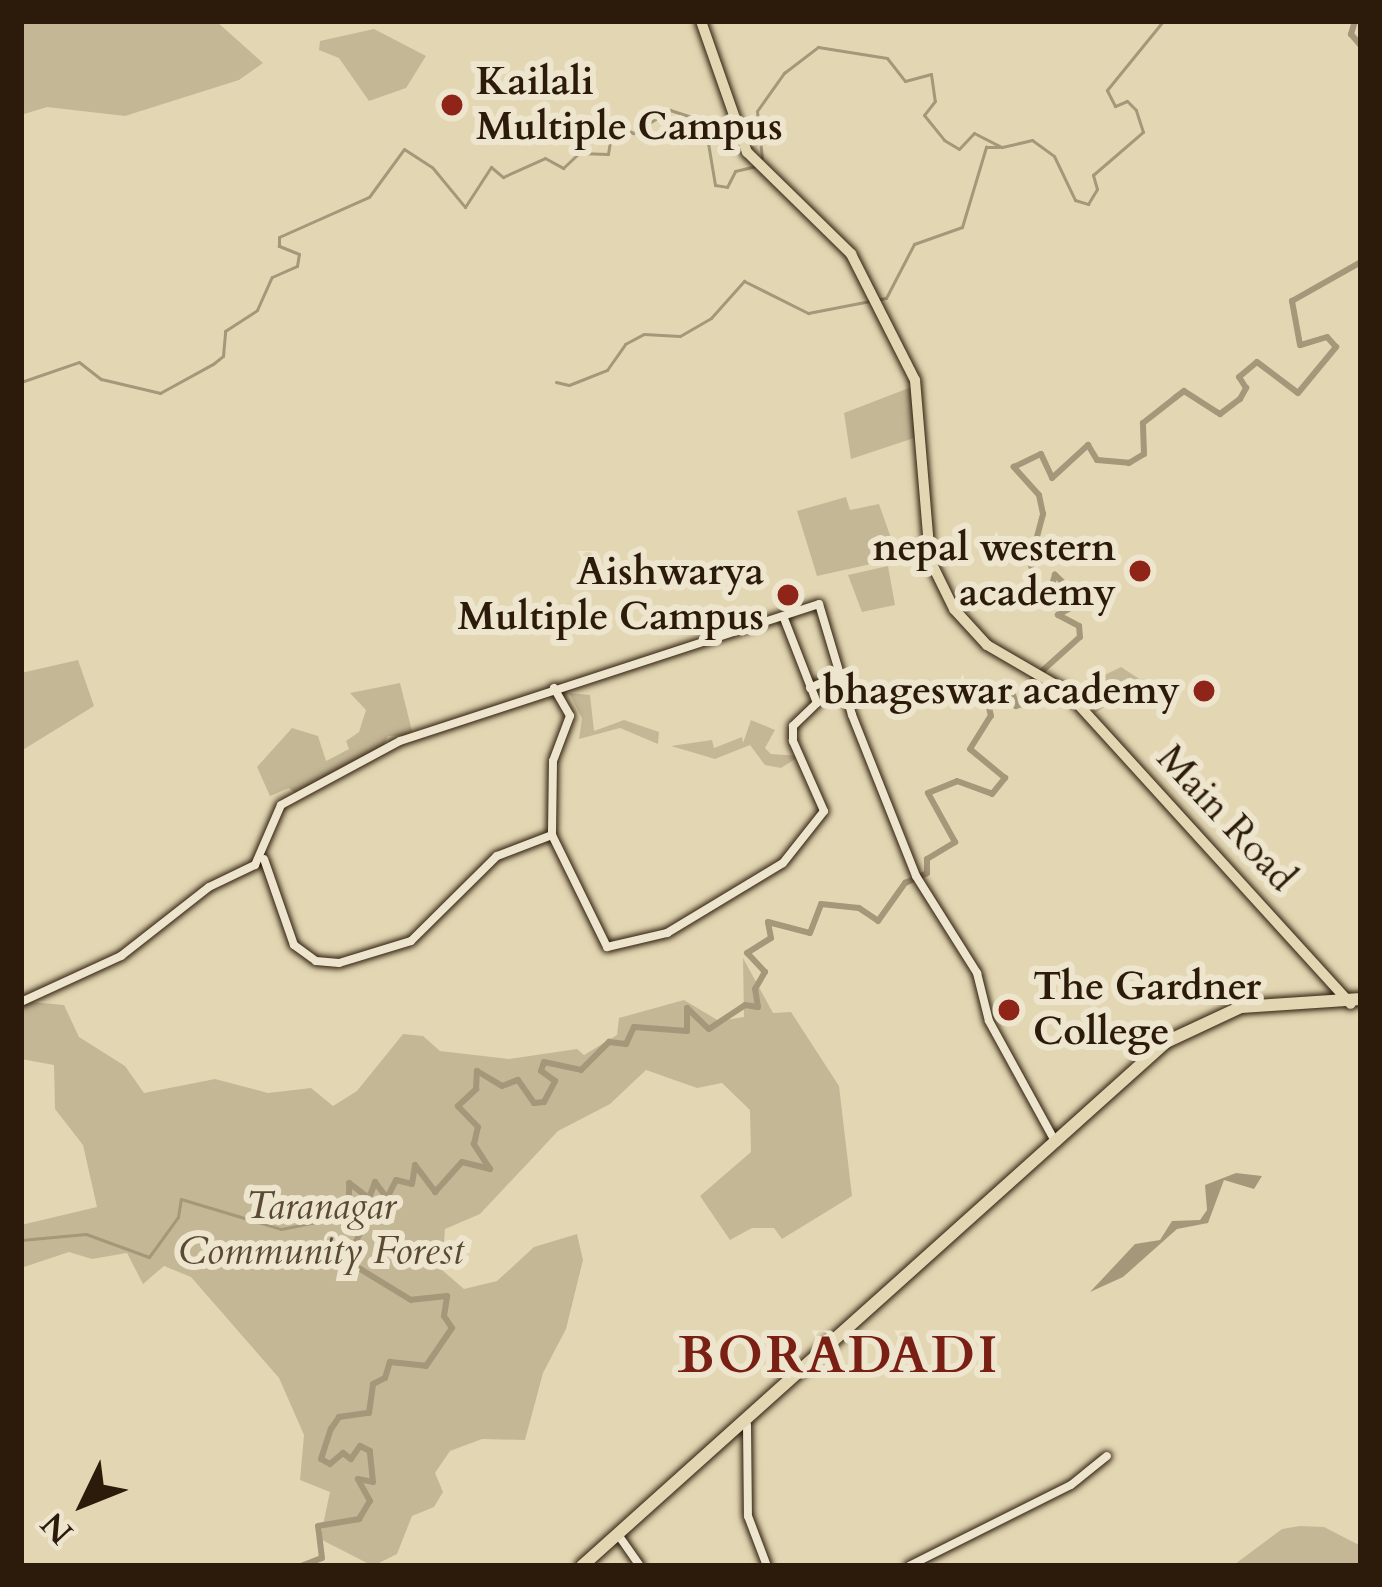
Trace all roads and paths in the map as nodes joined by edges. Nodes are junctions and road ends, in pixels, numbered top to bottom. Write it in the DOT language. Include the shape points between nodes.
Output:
graph roads {
  1 [pos="700,21"];
  2 [pos="877,300"];
  3 [pos="931,553"];
  4 [pos="783,616"];
  5 [pos="839,676"];
  6 [pos="554,688"];
  7 [pos="810,688"];
  8 [pos="552,835"];
  9 [pos="262,860"];
  10 [pos="1353,1001"];
  11 [pos="21,1002"];
  12 [pos="1056,1143"];
  13 [pos="747,1425"];
  14 [pos="1107,1456"];
  15 [pos="619,1534"];
  16 [pos="585,1566"];
  17 [pos="640,1566"];
  18 [pos="767,1566"];
  19 [pos="909,1566"];
  1 -- 2 [label="main road" via="744,146 840,244"];
  2 -- 3 [label="main road, Main Road" via="915,380"];
  2 -- 3 [label="main road, Main Road" via="919,383"];
  3 -- 10 [label="main road, Main Road" via="968,628 1042,672"];
  4 -- 5 [label="street" via="819,604"];
  4 -- 6 [label="street"];
  4 -- 7 [label="street"];
  5 -- 7 [label="street"];
  5 -- 12 [label="street" via="917,878 976,973 989,1021"];
  6 -- 8 [label="street" via="570,716 549,784"];
  6 -- 9 [label="street" via="400,741 281,805"];
  7 -- 8 [label="street" via="817,704 793,726 793,740 824,811 796,852 733,898 667,933 608,947"];
  8 -- 9 [label="street" via="497,856 411,940 339,963 316,962 295,945"];
  9 -- 11 [label="street" via="209,887 121,956"];
  10 -- 12 [label="highway" via="1276,1004 1198,1028"];
  12 -- 13 [label="highway"];
  12 -- 15 [label="highway"];
  13 -- 15 [label="highway"];
  13 -- 18 [label="street" via="748,1516"];
  14 -- 19 [label="street" via="1068,1487"];
  15 -- 16 [label="highway"];
  15 -- 17 [label="street"];
}
